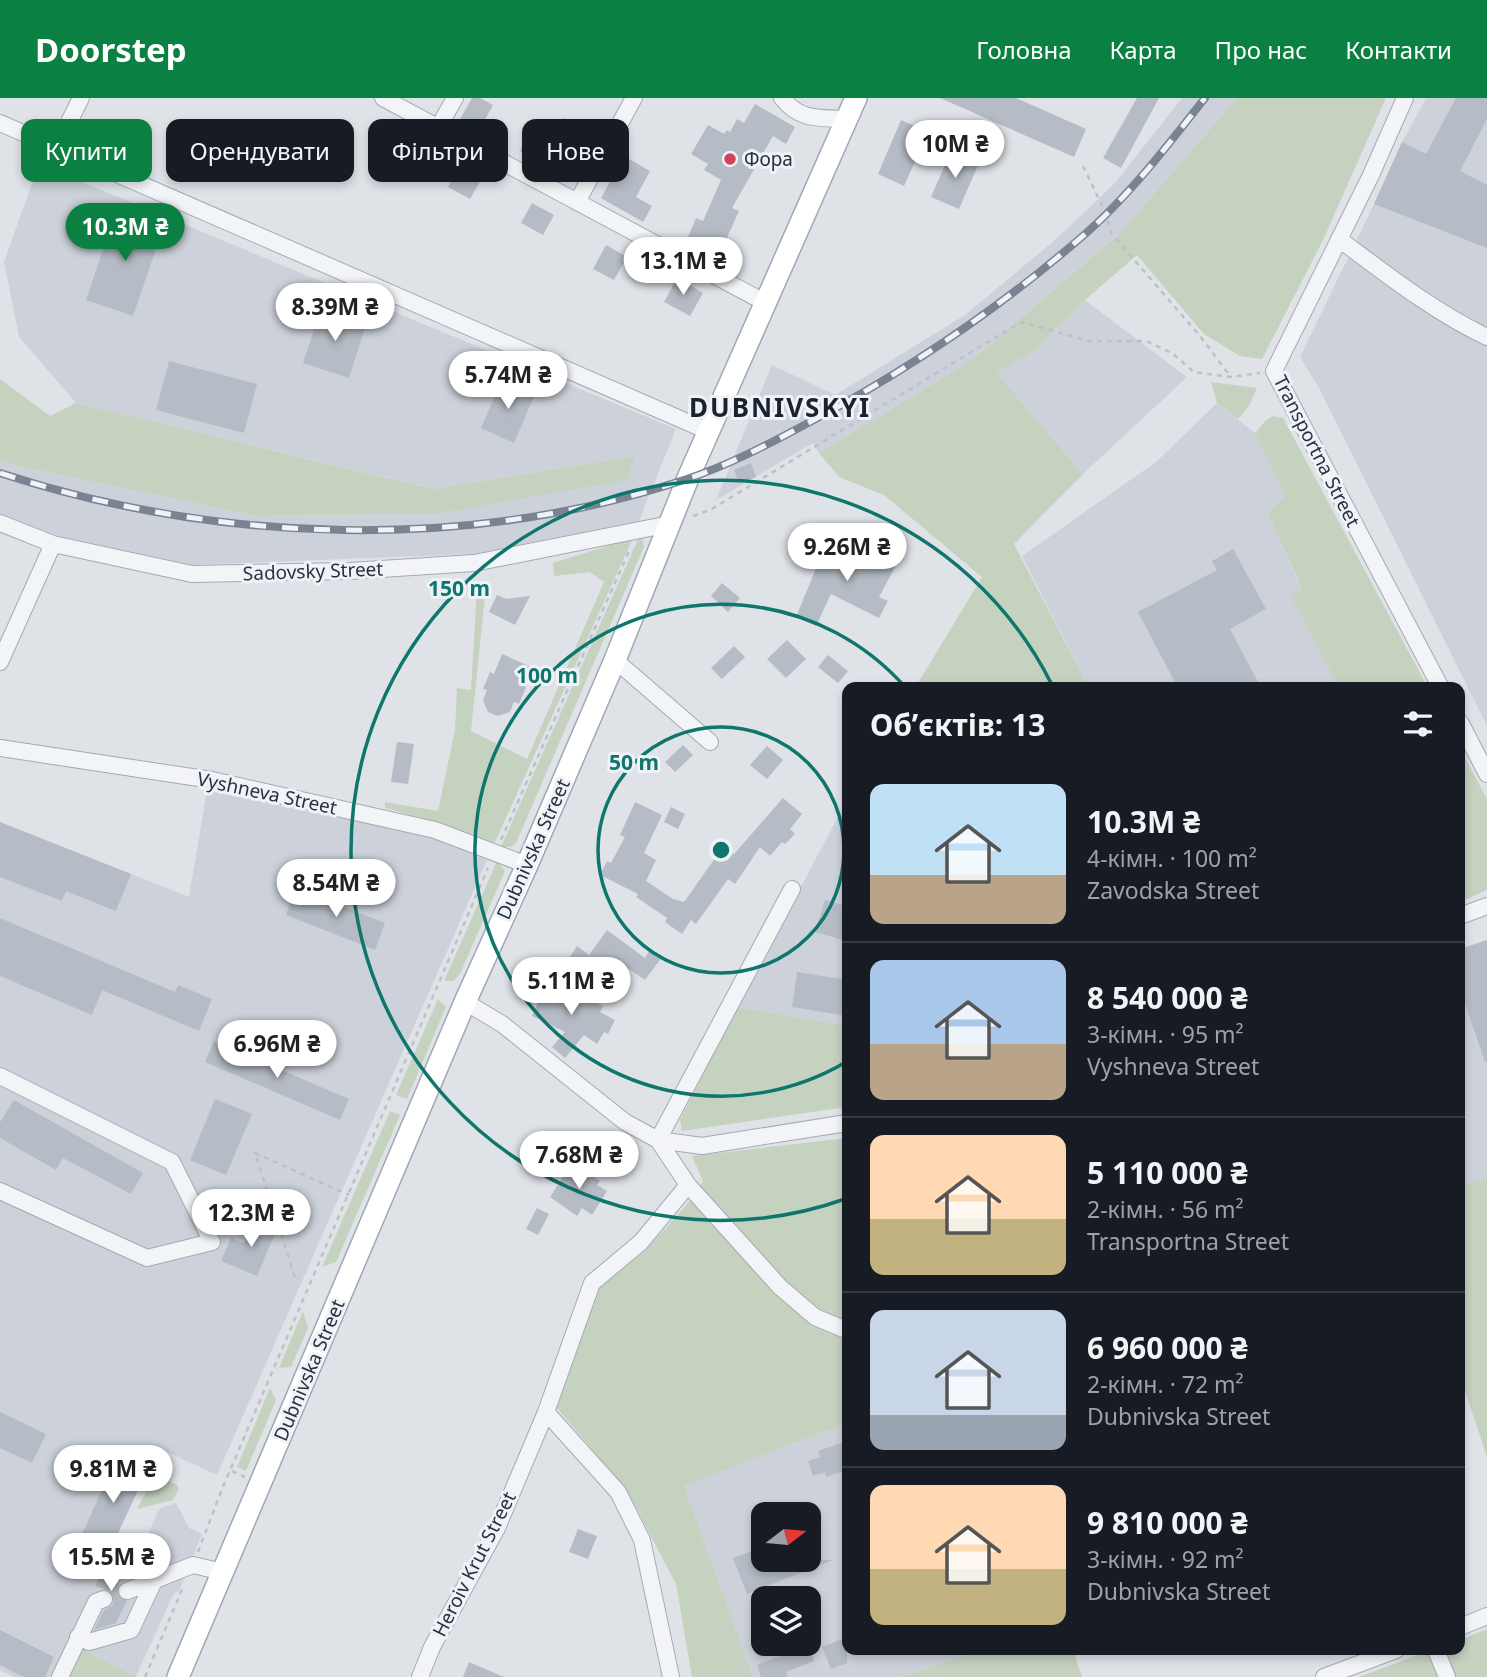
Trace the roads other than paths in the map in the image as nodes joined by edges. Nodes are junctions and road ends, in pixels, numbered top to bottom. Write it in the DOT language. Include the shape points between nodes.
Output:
graph roads {
  1 [pos="81,98"];
  2 [pos="383,98"];
  3 [pos="455,98"];
  4 [pos="634,98"];
  5 [pos="782,98"];
  6 [pos="856,98"];
  7 [pos="1405,98"];
  8 [pos="70,119"];
  9 [pos="422,119"];
  10 [pos="443,119"];
  11 [pos="847,119"];
  12 [pos="0,122"];
  13 [pos="21,132"];
  14 [pos="508,165"];
  15 [pos="134,182"];
  16 [pos="577,202"];
  17 [pos="1339,239"];
  18 [pos="766,303"];
  19 [pos="1487,337"];
  20 [pos="710,432"];
  21 [pos="0,523"];
  22 [pos="670,524"];
  23 [pos="53,544"];
  24 [pos="615,660"];
  25 [pos="0,662"];
  26 [pos="1438,682"];
  27 [pos="1465,732"];
  28 [pos="710,742"];
  29 [pos="0,748"];
  30 [pos="1487,774"];
  31 [pos="527,865"];
  32 [pos="792,889"];
  33 [pos="1487,906"];
  34 [pos="1465,914"];
  35 [pos="465,1002"];
  36 [pos="0,1076"];
  37 [pos="842,1124"];
  38 [pos="658,1140"];
  39 [pos="688,1185"];
  40 [pos="0,1191"];
  41 [pos="842,1328"];
  42 [pos="546,1412"];
  43 [pos="223,1572"];
  44 [pos="154,1581"];
  45 [pos="127,1591"];
  46 [pos="104,1599"];
  47 [pos="1487,1616"];
  48 [pos="1465,1625"];
  49 [pos="78,1637"];
  50 [pos="1383,1655"];
  51 [pos="1438,1655"];
  52 [pos="60,1677"];
  53 [pos="178,1677"];
  54 [pos="420,1677"];
  55 [pos="671,1677"];
  56 [pos="1324,1677"];
  57 [pos="1447,1677"];
  1 -- 8 [label="street"];
  2 -- 9 [label="street"];
  3 -- 10 [label="street"];
  4 -- 16 [label="street"];
  5 -- 11 [label="street" via="807,117"];
  6 -- 11 [label="main road, Dubnivska Street"];
  7 -- 17 [label="street, Transportna Street"];
  11 -- 18 [label="main road, Dubnivska Street"];
  12 -- 13 [label="street"];
  14 -- 16 [label="street"];
  15 -- 20 [label="street"];
  16 -- 18 [label="street"];
  17 -- 19 [label="street" via="1397,282"];
  17 -- 26 [label="street, Transportna Street" via="1274,371"];
  18 -- 20 [label="main road, Dubnivska Street"];
  20 -- 22 [label="main road, Dubnivska Street"];
  21 -- 23 [label="street, Sadovsky Street"];
  22 -- 23 [label="street, Sadovsky Street" via="474,563 350,571 192,574"];
  22 -- 24 [label="main road, Dubnivska Street"];
  23 -- 25 [label="street"];
  24 -- 28 [label="street"];
  24 -- 31 [label="main road, Dubnivska Street"];
  27 -- 30 [label="street"];
  29 -- 31 [label="street, Vyshneva Street" via="212,780 435,830"];
  31 -- 35 [label="main road, Dubnivska Street"];
  32 -- 38 [label="street"];
  33 -- 34 [label="street"];
  35 -- 38 [label="street" via="502,1024 625,1122"];
  35 -- 43 [label="main road, Dubnivska Street"];
  36 -- 40 [label="street" via="172,1162 212,1242 147,1258"];
  37 -- 38 [label="street" via="702,1146"];
  38 -- 39 [label="street"];
  39 -- 41 [label="street" via="780,1287 815,1317"];
  39 -- 42 [label="street, Heroiv Krut Street" via="641,1242 592,1283"];
  42 -- 54 [label="street, Heroiv Krut Street" via="497,1528"];
  42 -- 55 [label="street" via="618,1492 642,1540"];
  43 -- 44 [label="street" via="193,1564"];
  43 -- 53 [label="main road, Dubnivska Street"];
  44 -- 45 [label="street"];
  44 -- 49 [label="street" via="131,1630 89,1642"];
  46 -- 49 [label="street" via="96,1602"];
  47 -- 48 [label="street"];
  49 -- 52 [label="street"];
  50 -- 56 [label="street"];
  51 -- 57 [label="street"];
}
